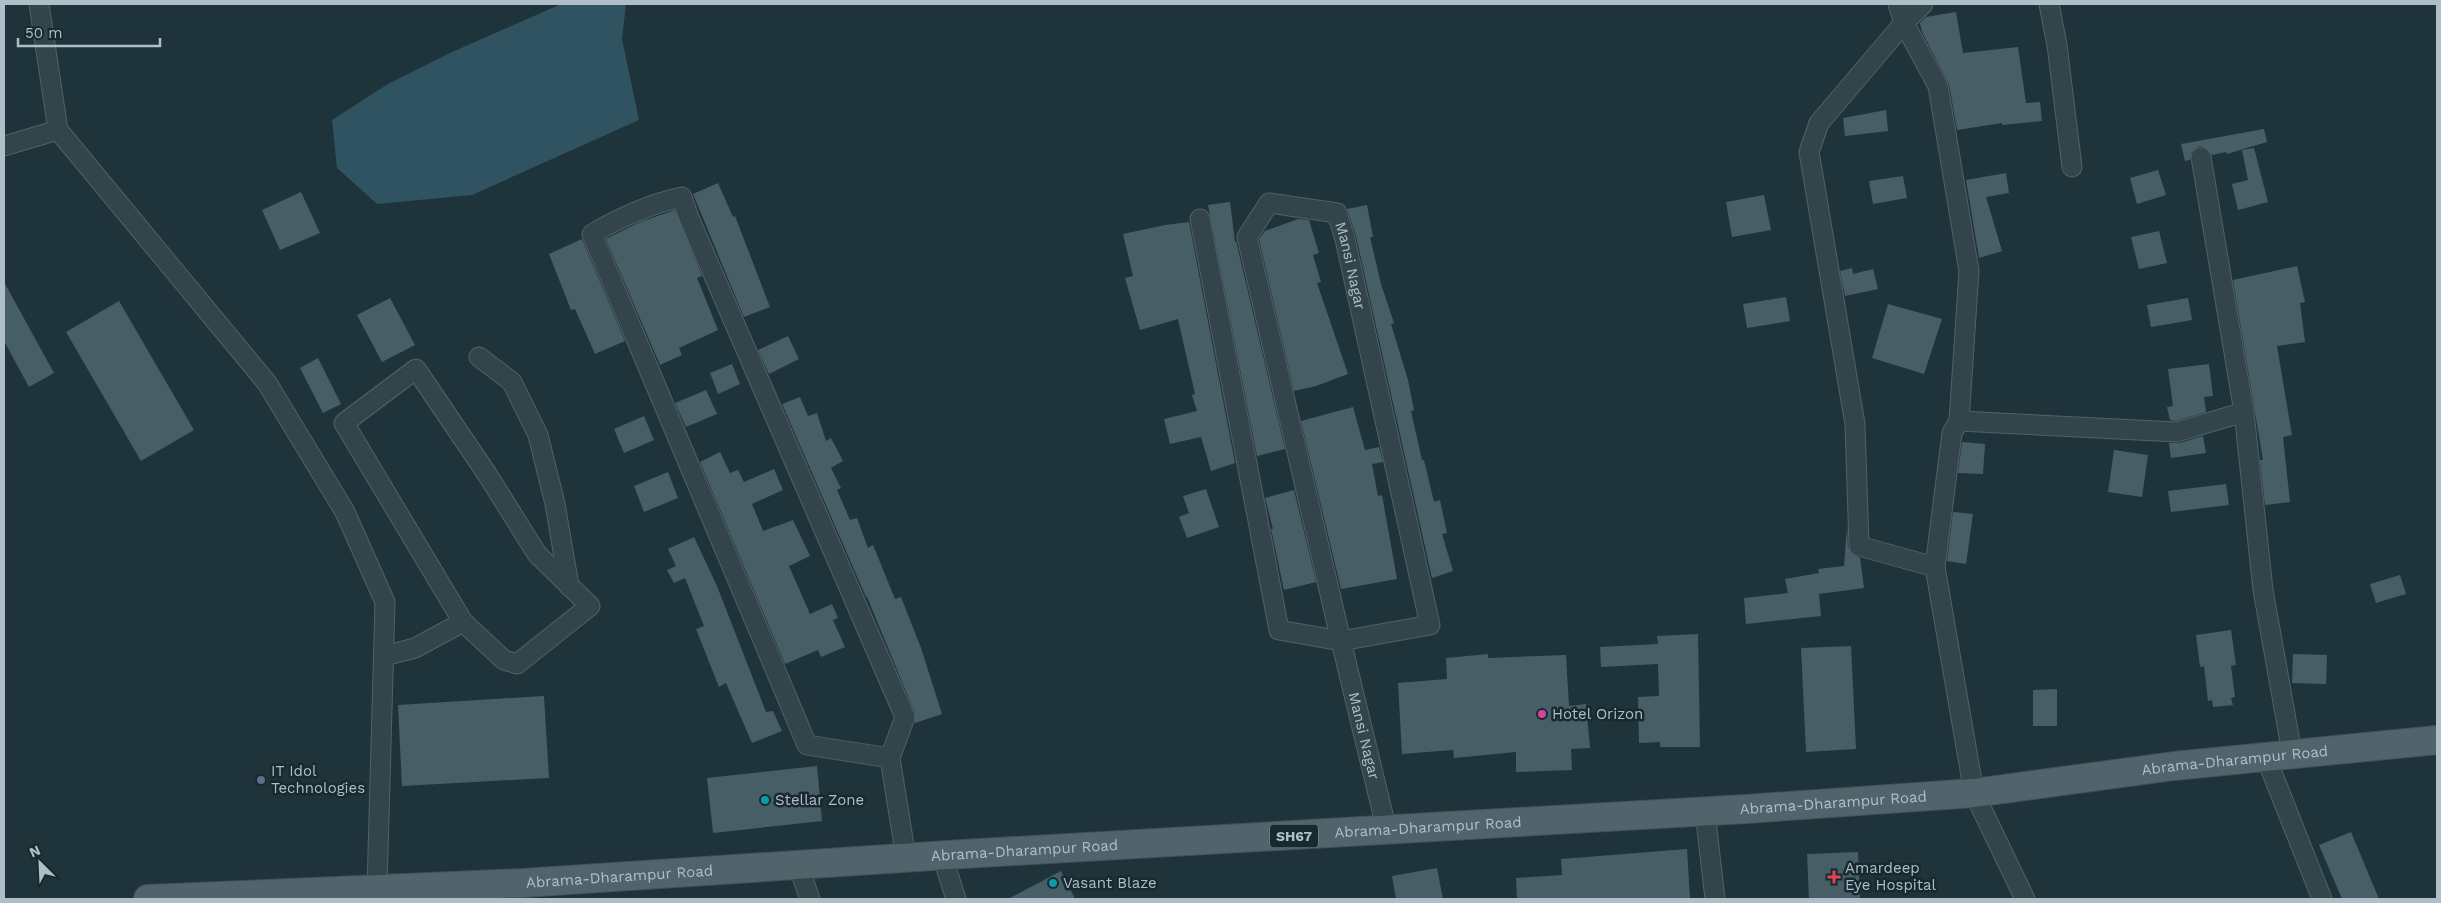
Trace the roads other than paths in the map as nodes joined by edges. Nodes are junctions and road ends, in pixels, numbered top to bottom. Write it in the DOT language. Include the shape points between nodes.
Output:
graph roads {
  1 [pos="39,4"];
  2 [pos="1898,4"];
  3 [pos="1923,4"];
  4 [pos="2049,4"];
  5 [pos="1904,23"];
  6 [pos="58,130"];
  7 [pos="4,146"];
  8 [pos="2201,157"];
  9 [pos="2072,167"];
  10 [pos="1200,219"];
  11 [pos="479,358"];
  12 [pos="2244,412"];
  13 [pos="1959,421"];
  14 [pos="1935,567"];
  15 [pos="570,586"];
  16 [pos="463,622"];
  17 [pos="1341,641"];
  18 [pos="384,656"];
  19 [pos="2437,740"];
  20 [pos="2292,752"];
  21 [pos="2265,756"];
  22 [pos="890,758"];
  23 [pos="1974,793"];
  24 [pos="1705,812"];
  25 [pos="1387,831"];
  26 [pos="942,855"];
  27 [pos="906,858"];
  28 [pos="798,865"];
  29 [pos="377,889"];
  30 [pos="297,896"];
  31 [pos="148,899"];
  32 [pos="810,899"];
  33 [pos="956,899"];
  34 [pos="1715,899"];
  35 [pos="2025,899"];
  36 [pos="2322,899"];
  1 -- 6 [label="street"];
  2 -- 5 [label="street"];
  3 -- 5 [label="street"];
  4 -- 9 [label="street" via="2058,45"];
  5 -- 13 [label="street" via="1938,86 1969,270"];
  5 -- 14 [label="street" via="1820,123 1810,152 1855,424 1859,546"];
  6 -- 7 [label="street"];
  6 -- 18 [label="street" via="267,383 346,512 386,602"];
  8 -- 12 [label="street"];
  10 -- 17 [label="street, Mansi Nagar" via="1279,630"];
  11 -- 15 [label="street" via="512,382 538,435"];
  12 -- 13 [label="street" via="2177,432"];
  12 -- 20 [label="street" via="2263,590"];
  13 -- 14 [label="street" via="1952,433"];
  14 -- 23 [label="street"];
  15 -- 16 [label="street" via="590,606 517,664 504,660"];
  15 -- 16 [label="street" via="537,554 416,369 344,423"];
  16 -- 18 [label="street" via="414,648"];
  17 -- 17 [label="street, Mansi Nagar" via="1430,625 1337,213 1269,203 1247,237"];
  17 -- 25 [label="street, Mansi Nagar"];
  18 -- 29 [label="street"];
  19 -- 20 [label="main road, Abrama-Dharampur Road / SH67"];
  20 -- 21 [label="main road, Abrama-Dharampur Road / SH67"];
  21 -- 23 [label="main road, Abrama-Dharampur Road / SH67"];
  21 -- 36 [label="street"];
  22 -- 22 [label="street" via="807,745 592,234 630,213 655,202 682,197 905,716"];
  22 -- 27 [label="street"];
  23 -- 24 [label="main road, Abrama-Dharampur Road / SH67"];
  23 -- 35 [label="street"];
  24 -- 25 [label="main road, Abrama-Dharampur Road / SH67"];
  24 -- 34 [label="street"];
  25 -- 26 [label="main road, Abrama-Dharampur Road / SH67"];
  26 -- 27 [label="main road, Abrama-Dharampur Road / SH67"];
  26 -- 33 [label="street"];
  27 -- 28 [label="main road, Abrama-Dharampur Road / SH67"];
  28 -- 29 [label="main road, Abrama-Dharampur Road / SH67"];
  28 -- 32 [label="street"];
  29 -- 30 [label="main road, Abrama-Dharampur Road / SH67"];
  30 -- 31 [label="main road, Abrama-Dharampur Road / SH67"];
}
